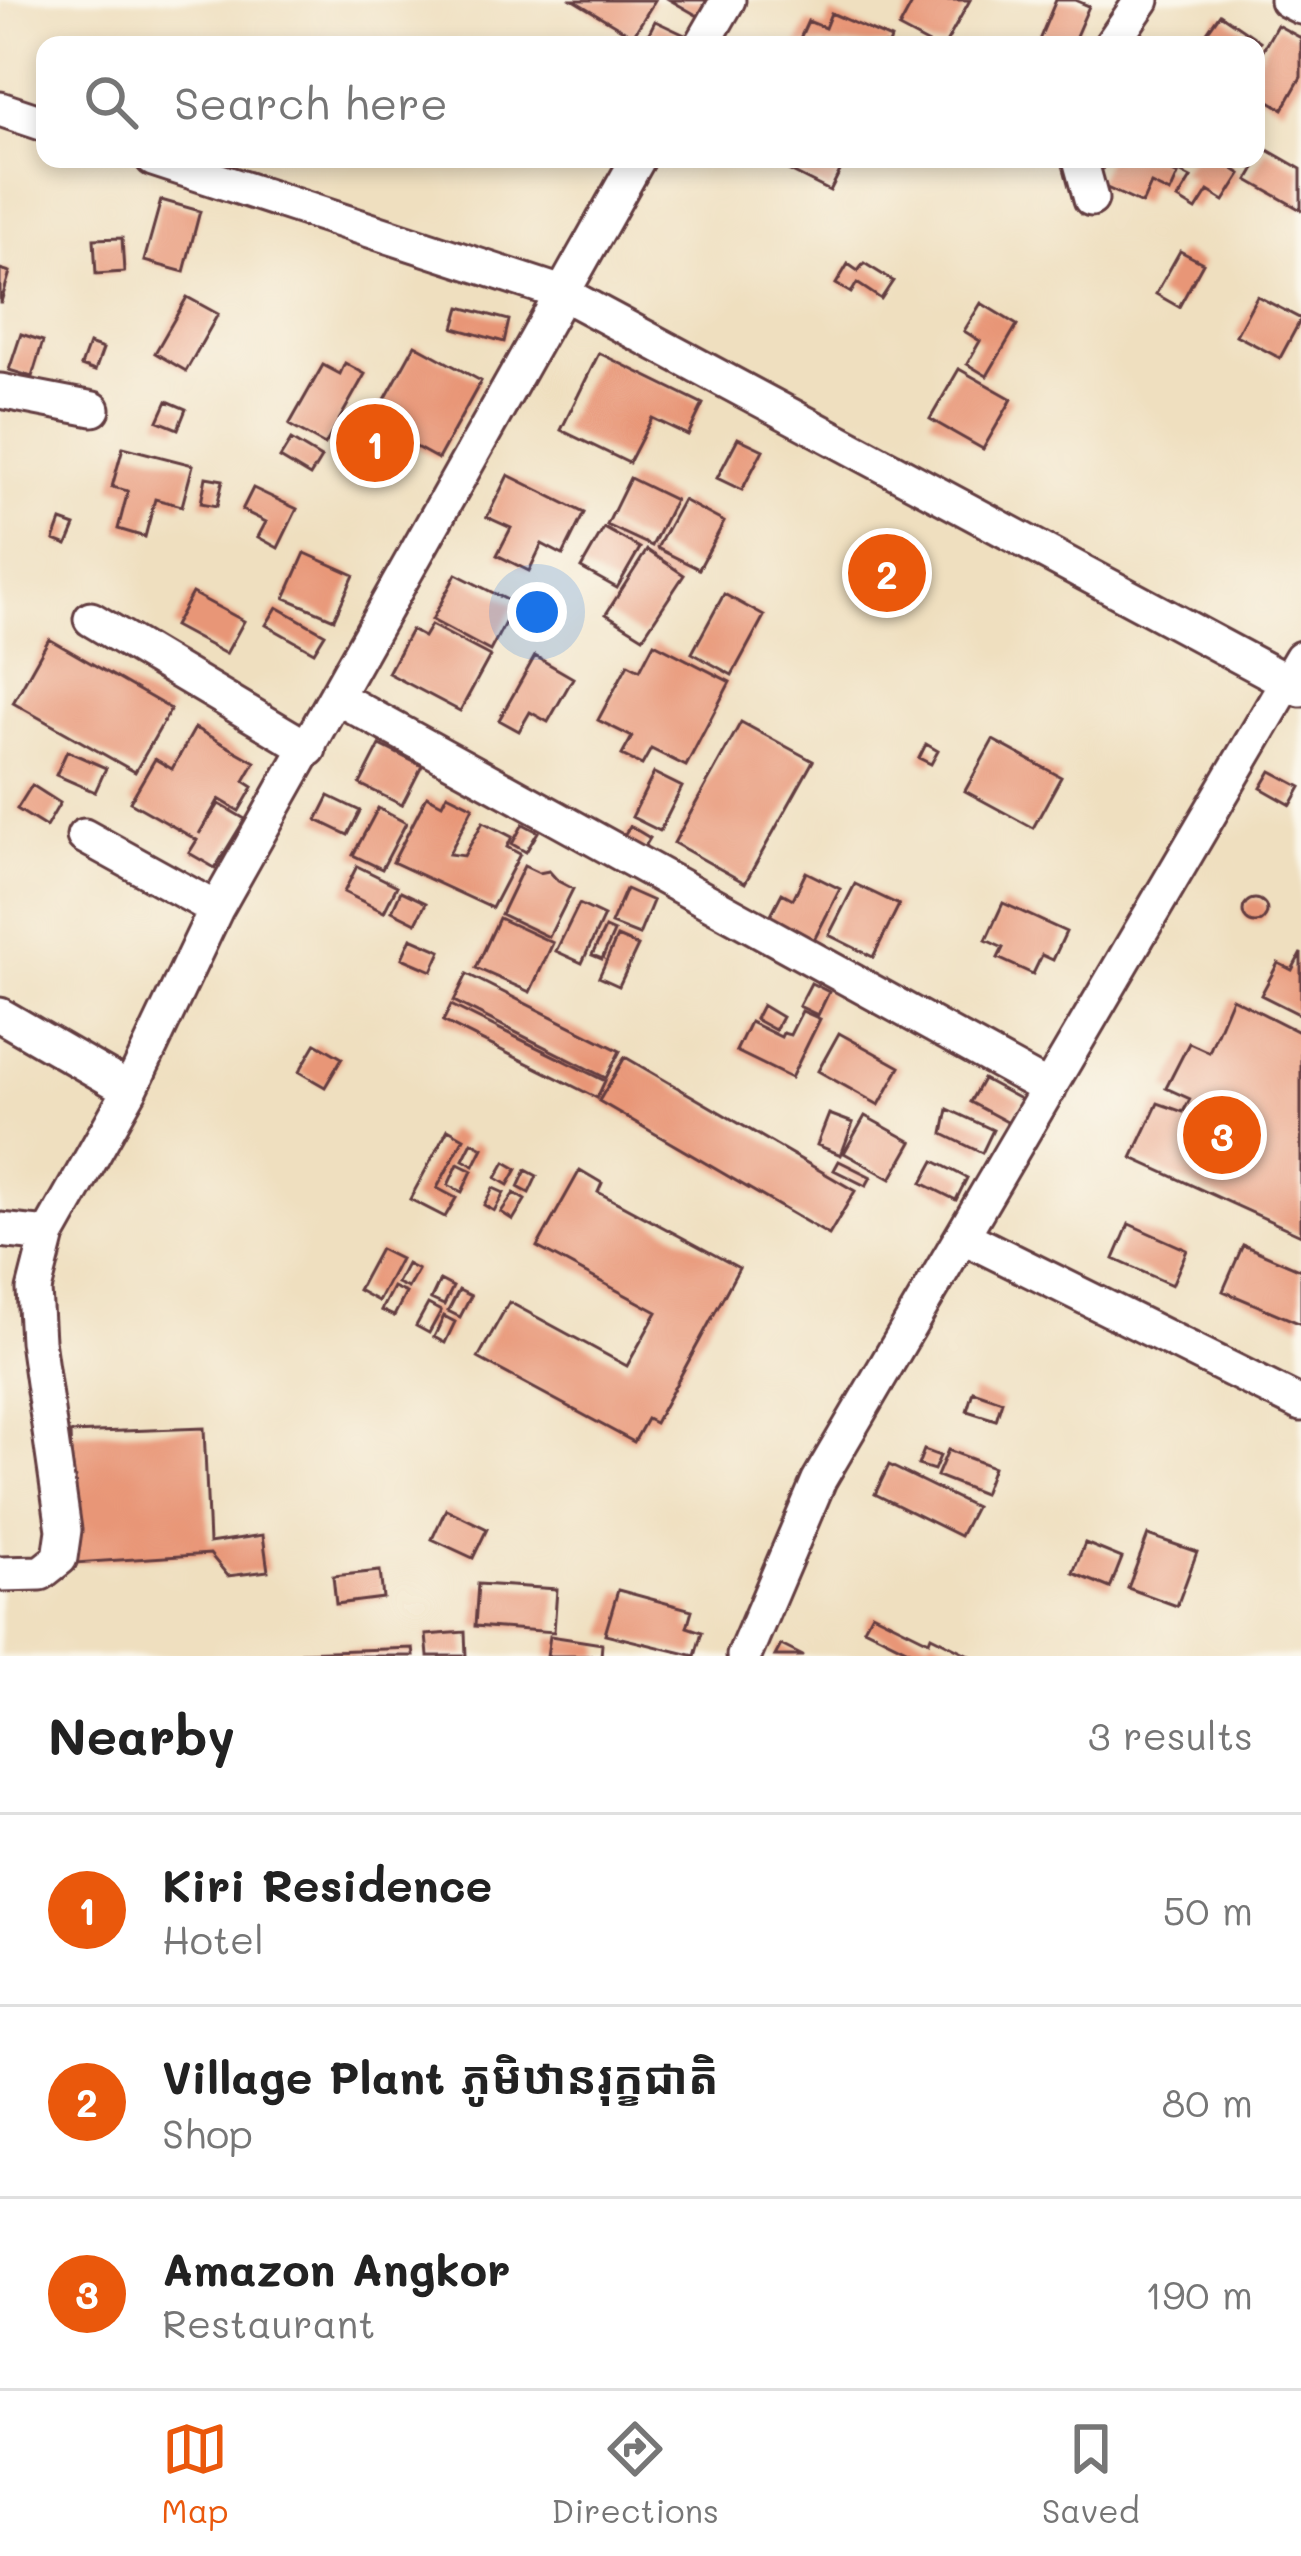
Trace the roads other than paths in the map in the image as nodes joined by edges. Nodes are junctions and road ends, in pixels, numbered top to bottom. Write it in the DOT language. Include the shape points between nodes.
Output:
graph roads {
  1 [pos="728,0"];
  2 [pos="1142,0"];
  3 [pos="1287,0"];
  4 [pos="1301,8"];
  5 [pos="707,36"];
  6 [pos="1117,36"];
  7 [pos="0,109"];
  8 [pos="36,121"];
  9 [pos="180,168"];
  10 [pos="633,168"];
  11 [pos="1082,168"];
  12 [pos="1091,199"];
  13 [pos="562,293"];
  14 [pos="0,391"];
  15 [pos="93,409"];
  16 [pos="91,619"];
  17 [pos="1297,676"];
  18 [pos="338,698"];
  19 [pos="309,748"];
  20 [pos="83,836"];
  21 [pos="216,909"];
  22 [pos="0,1015"];
  23 [pos="1049,1089"];
  24 [pos="130,1090"];
  25 [pos="0,1230"];
  26 [pos="48,1235"];
  27 [pos="964,1237"];
  28 [pos="1301,1405"];
  29 [pos="0,1574"];
  30 [pos="745,1656"];
  1 -- 5 [label="street"];
  2 -- 6 [label="street"];
  3 -- 4 [label="street"];
  7 -- 8 [label="street"];
  9 -- 13 [label="street"];
  10 -- 13 [label="street"];
  11 -- 12 [label="street"];
  13 -- 17 [label="street"];
  13 -- 18 [label="street"];
  14 -- 15 [label="street"];
  16 -- 19 [label="street"];
  17 -- 23 [label="street"];
  18 -- 19 [label="street"];
  18 -- 23 [label="street"];
  19 -- 21 [label="street"];
  20 -- 21 [label="street"];
  21 -- 24 [label="street"];
  22 -- 24 [label="street"];
  23 -- 27 [label="street"];
  24 -- 26 [label="street"];
  25 -- 26 [label="street"];
  26 -- 29 [label="street" via="34,1290 64,1530 60,1558 41,1573"];
  27 -- 28 [label="street"];
  27 -- 30 [label="street" via="819,1480"];
}
